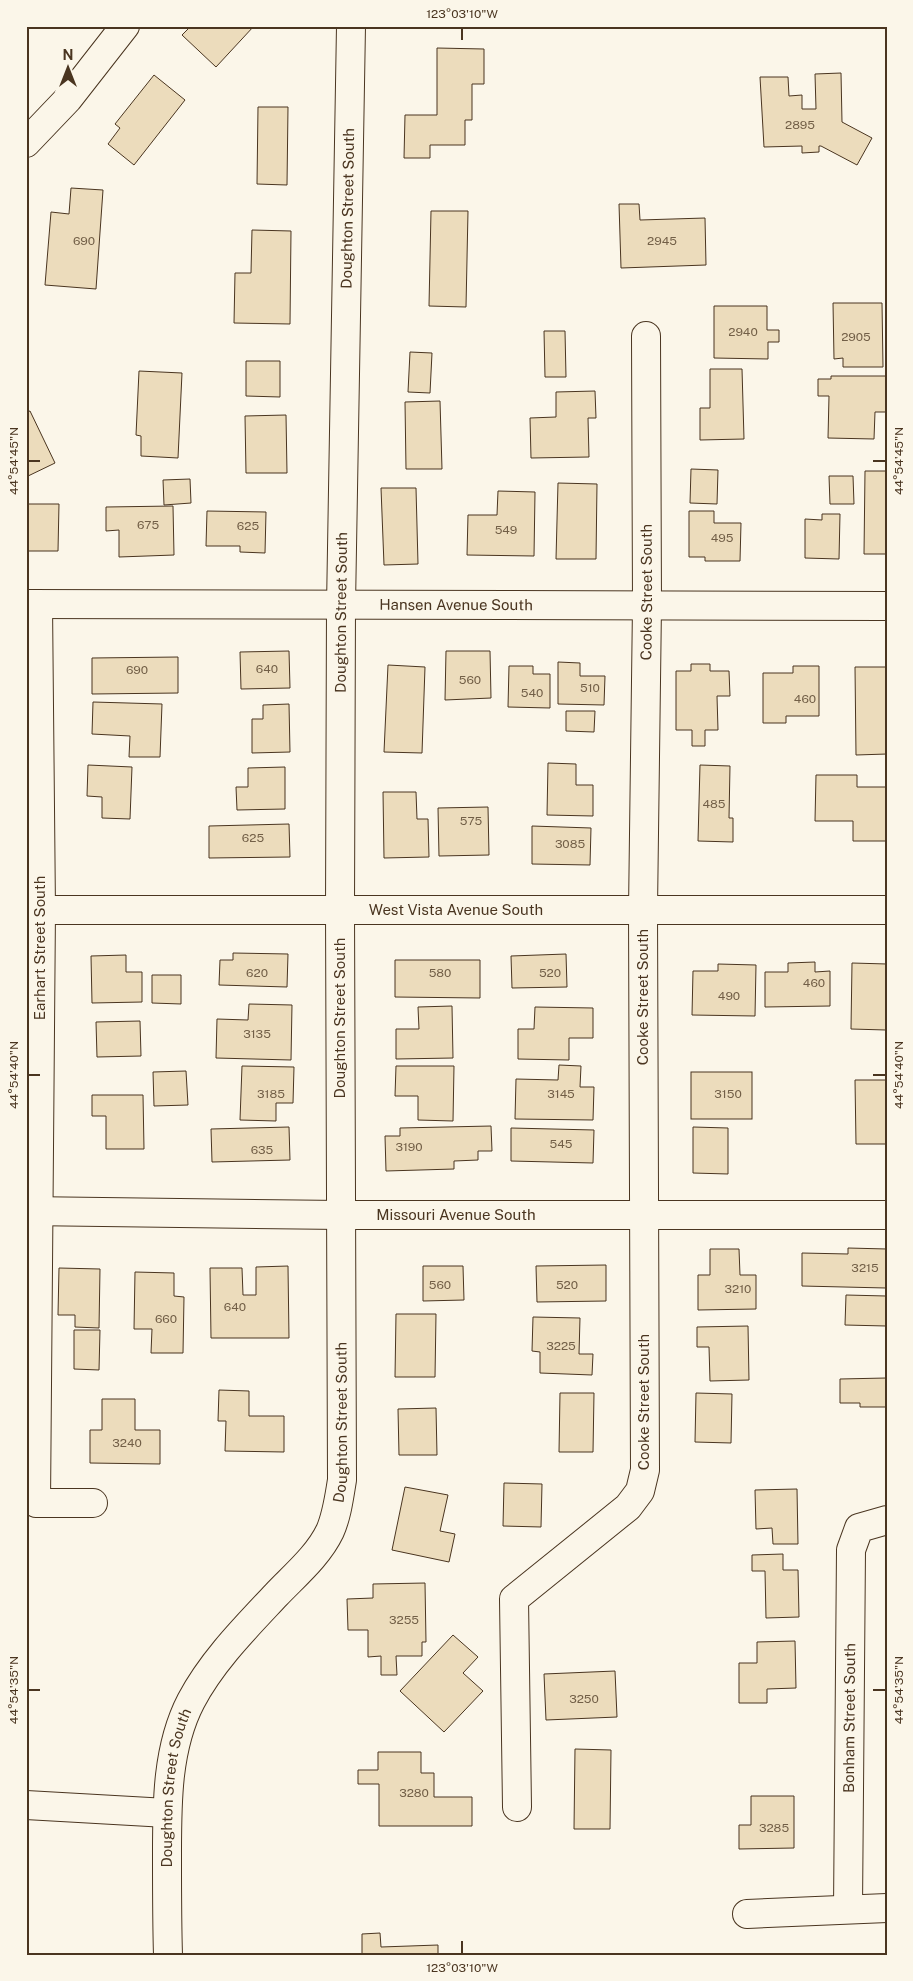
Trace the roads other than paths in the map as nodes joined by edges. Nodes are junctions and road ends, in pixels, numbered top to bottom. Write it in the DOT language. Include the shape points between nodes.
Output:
graph roads {
  1 [pos="125,26"];
  2 [pos="351,26"];
  3 [pos="26,142"];
  4 [pos="646,336"];
  5 [pos="32,604"];
  6 [pos="647,605"];
  7 [pos="341,606"];
  8 [pos="887,606"];
  9 [pos="33,910"];
  10 [pos="340,910"];
  11 [pos="643,910"];
  12 [pos="887,910"];
  13 [pos="32,1211"];
  14 [pos="644,1214"];
  15 [pos="341,1215"];
  16 [pos="887,1215"];
  17 [pos="31,1502"];
  18 [pos="93,1503"];
  19 [pos="887,1520"];
  20 [pos="26,1805"];
  21 [pos="516,1807"];
  22 [pos="167,1813"];
  23 [pos="887,1908"];
  24 [pos="848,1909"];
  25 [pos="747,1914"];
  26 [pos="168,1955"];
  1 -- 3 [label="street" via="68,99"];
  2 -- 7 [label="street, Doughton Street South"];
  4 -- 6 [label="street, Cooke Street South"];
  5 -- 7 [label="street, Hansen Avenue South"];
  5 -- 9 [label="street, Earhart Street South"];
  6 -- 7 [label="street, Hansen Avenue South"];
  6 -- 8 [label="street, Hansen Avenue South"];
  6 -- 11 [label="street, Cooke Street South"];
  7 -- 10 [label="street, Doughton Street South"];
  9 -- 10 [label="street, West Vista Avenue South"];
  9 -- 13 [label="street, Earhart Street South"];
  10 -- 11 [label="street, West Vista Avenue South"];
  10 -- 15 [label="street, Doughton Street South"];
  11 -- 12 [label="street, West Vista Avenue South"];
  11 -- 14 [label="street, Cooke Street South"];
  13 -- 15 [label="street, Missouri Avenue South"];
  13 -- 17 [label="street, Earhart Street South"];
  14 -- 15 [label="street, Missouri Avenue South"];
  14 -- 16 [label="street, Missouri Avenue South"];
  14 -- 21 [label="street, Cooke Street South" via="646,1470 640,1491 628,1507 514,1598"];
  15 -- 22 [label="street, Doughton Street South" via="342,1480 338,1509 329,1533 314,1555 209,1671 190,1702 170,1772"];
  17 -- 18 [label="street, Earhart Street South"];
  19 -- 24 [label="street, Bonham Street South" via="859,1528 851,1550"];
  20 -- 22 [label="street"];
  22 -- 26 [label="street, Doughton Street South"];
  23 -- 24 [label="street"];
  24 -- 25 [label="street"];
}
